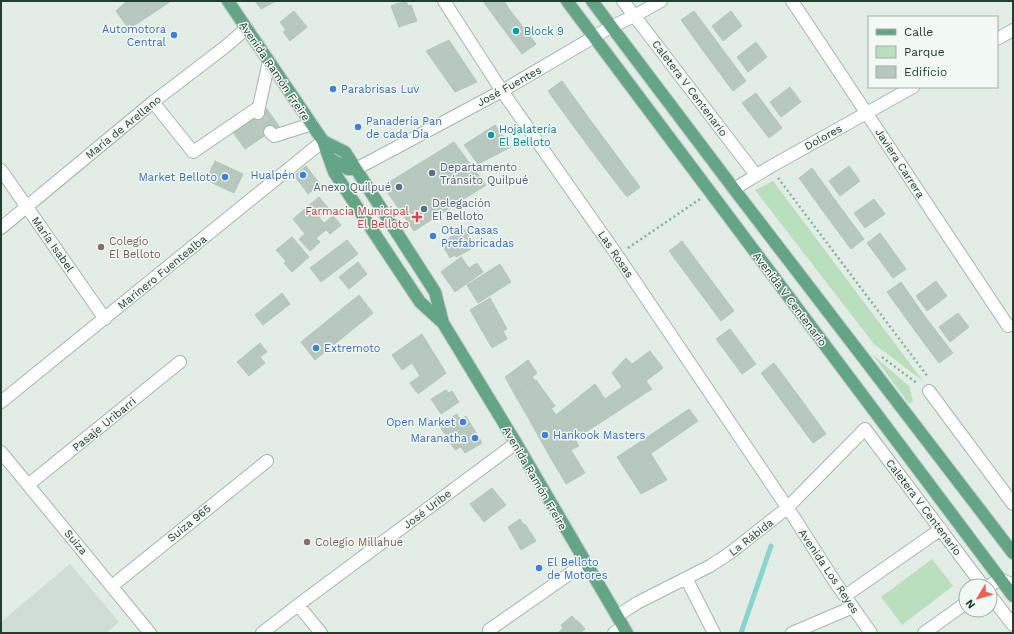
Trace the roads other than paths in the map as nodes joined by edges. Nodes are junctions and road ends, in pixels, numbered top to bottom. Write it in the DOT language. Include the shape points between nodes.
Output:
graph roads {
  1 [pos="228,1"];
  2 [pos="444,1"];
  3 [pos="567,1"];
  4 [pos="592,1"];
  5 [pos="623,1"];
  6 [pos="661,1"];
  7 [pos="792,1"];
  8 [pos="634,16"];
  9 [pos="611,27"];
  10 [pos="246,28"];
  11 [pos="1013,30"];
  12 [pos="593,37"];
  13 [pos="998,38"];
  14 [pos="269,61"];
  15 [pos="911,88"];
  16 [pos="502,91"];
  17 [pos="153,102"];
  18 [pos="867,113"];
  19 [pos="312,124"];
  20 [pos="272,134"];
  21 [pos="323,141"];
  22 [pos="329,158"];
  23 [pos="356,169"];
  24 [pos="1,170"];
  25 [pos="756,175"];
  26 [pos="734,189"];
  27 [pos="27,206"];
  28 [pos="1,228"];
  29 [pos="105,318"];
  30 [pos="443,323"];
  31 [pos="1008,326"];
  32 [pos="180,362"];
  33 [pos="929,391"];
  34 [pos="1,402"];
  35 [pos="865,429"];
  36 [pos="516,443"];
  37 [pos="1,452"];
  38 [pos="267,461"];
  39 [pos="28,485"];
  40 [pos="1013,504"];
  41 [pos="787,508"];
  42 [pos="941,529"];
  43 [pos="1013,553"];
  44 [pos="585,563"];
  45 [pos="686,578"];
  46 [pos="977,578"];
  47 [pos="1000,578"];
  48 [pos="1013,585"];
  49 [pos="112,586"];
  50 [pos="845,596"];
  51 [pos="1013,596"];
  52 [pos="298,604"];
  53 [pos="998,606"];
  54 [pos="853,607"];
  55 [pos="958,609"];
  56 [pos="1013,626"];
  57 [pos="620,627"];
  58 [pos="489,630"];
  59 [pos="150,633"];
  60 [pos="262,633"];
  61 [pos="321,633"];
  62 [pos="714,633"];
  63 [pos="792,633"];
  64 [pos="871,633"];
  65 [pos="924,633"];
  1 -- 10 [label="main road, Avenida Ramón Freire"];
  2 -- 16 [label="street, Las Rosas"];
  3 -- 12 [label="main road, Avenida V Centenario"];
  4 -- 9 [label="main road, Avenida V Centenario"];
  5 -- 8 [label="street, Caletera V Centenario"];
  6 -- 8 [label="street, José Fuentes"];
  7 -- 18 [label="street, Javiera Carrera"];
  8 -- 9 [label="street, José Fuentes"];
  8 -- 25 [label="street, Caletera V Centenario"];
  9 -- 12 [label="street, José Fuentes"];
  9 -- 26 [label="main road, Avenida V Centenario"];
  10 -- 14 [label="main road, Avenida Ramón Freire"];
  10 -- 17 [label="street, María de Arellano"];
  11 -- 13 [label="street"];
  12 -- 16 [label="street, José Fuentes"];
  12 -- 47 [label="main road, Avenida V Centenario"];
  14 -- 17 [label="street" via="258,110 193,152"];
  14 -- 19 [label="main road, Avenida Ramón Freire"];
  15 -- 18 [label="street, Dolores"];
  16 -- 23 [label="street, José Fuentes"];
  16 -- 41 [label="street, Las Rosas" via="617,255"];
  17 -- 27 [label="street, María de Arellano"];
  18 -- 25 [label="street, Dolores"];
  18 -- 31 [label="street, Javiera Carrera"];
  19 -- 20 [label="street"];
  19 -- 21 [label="main road, Avenida Ramón Freire"];
  21 -- 22 [label="main road, Avenida Ramón Freire"];
  21 -- 23 [label="main road, Avenida Ramón Freire" via="345,152"];
  21 -- 29 [label="street, Marinero Fuentealba"];
  22 -- 23 [label="main road" via="348,169"];
  22 -- 30 [label="main road, Avenida Ramón Freire" via="338,178 420,302"];
  23 -- 30 [label="main road, Avenida Ramón Freire" via="435,292"];
  24 -- 27 [label="street, María Isabel"];
  25 -- 26 [label="street, Dolores"];
  26 -- 43 [label="main road, Avenida V Centenario"];
  27 -- 28 [label="street, María de Arellano"];
  27 -- 29 [label="street, María Isabel"];
  29 -- 34 [label="street, Marinero Fuentealba"];
  30 -- 36 [label="main road, Avenida Ramón Freire"];
  32 -- 39 [label="street, Pasaje Uribarri"];
  33 -- 40 [label="street"];
  35 -- 41 [label="street, La Rábida"];
  35 -- 42 [label="street, Caletera V Centenario"];
  36 -- 44 [label="main road, Avenida Ramón Freire"];
  36 -- 52 [label="street, José Uribe"];
  37 -- 39 [label="street, Suiza"];
  38 -- 49 [label="street, Suiza 965"];
  39 -- 49 [label="street, Suiza"];
  41 -- 45 [label="street, La Rábida" via="730,553"];
  41 -- 50 [label="street, Avenida Los Reyes"];
  42 -- 46 [label="street, Caletera V Centenario"];
  42 -- 50 [label="street"];
  44 -- 57 [label="main road, Avenida Ramón Freire"];
  44 -- 58 [label="street"];
  45 -- 57 [label="street, La Rábida" via="637,603"];
  45 -- 62 [label="street"];
  47 -- 48 [label="street"];
  47 -- 51 [label="main road, Avenida V Centenario"];
  49 -- 59 [label="street, Suiza"];
  50 -- 54 [label="street, Avenida Los Reyes"];
  52 -- 60 [label="street, José Uribe"];
  52 -- 61 [label="street"];
  53 -- 56 [label="street"];
  54 -- 63 [label="street"];
  54 -- 64 [label="street, Avenida Los Reyes"];
  55 -- 65 [label="street"];
}
